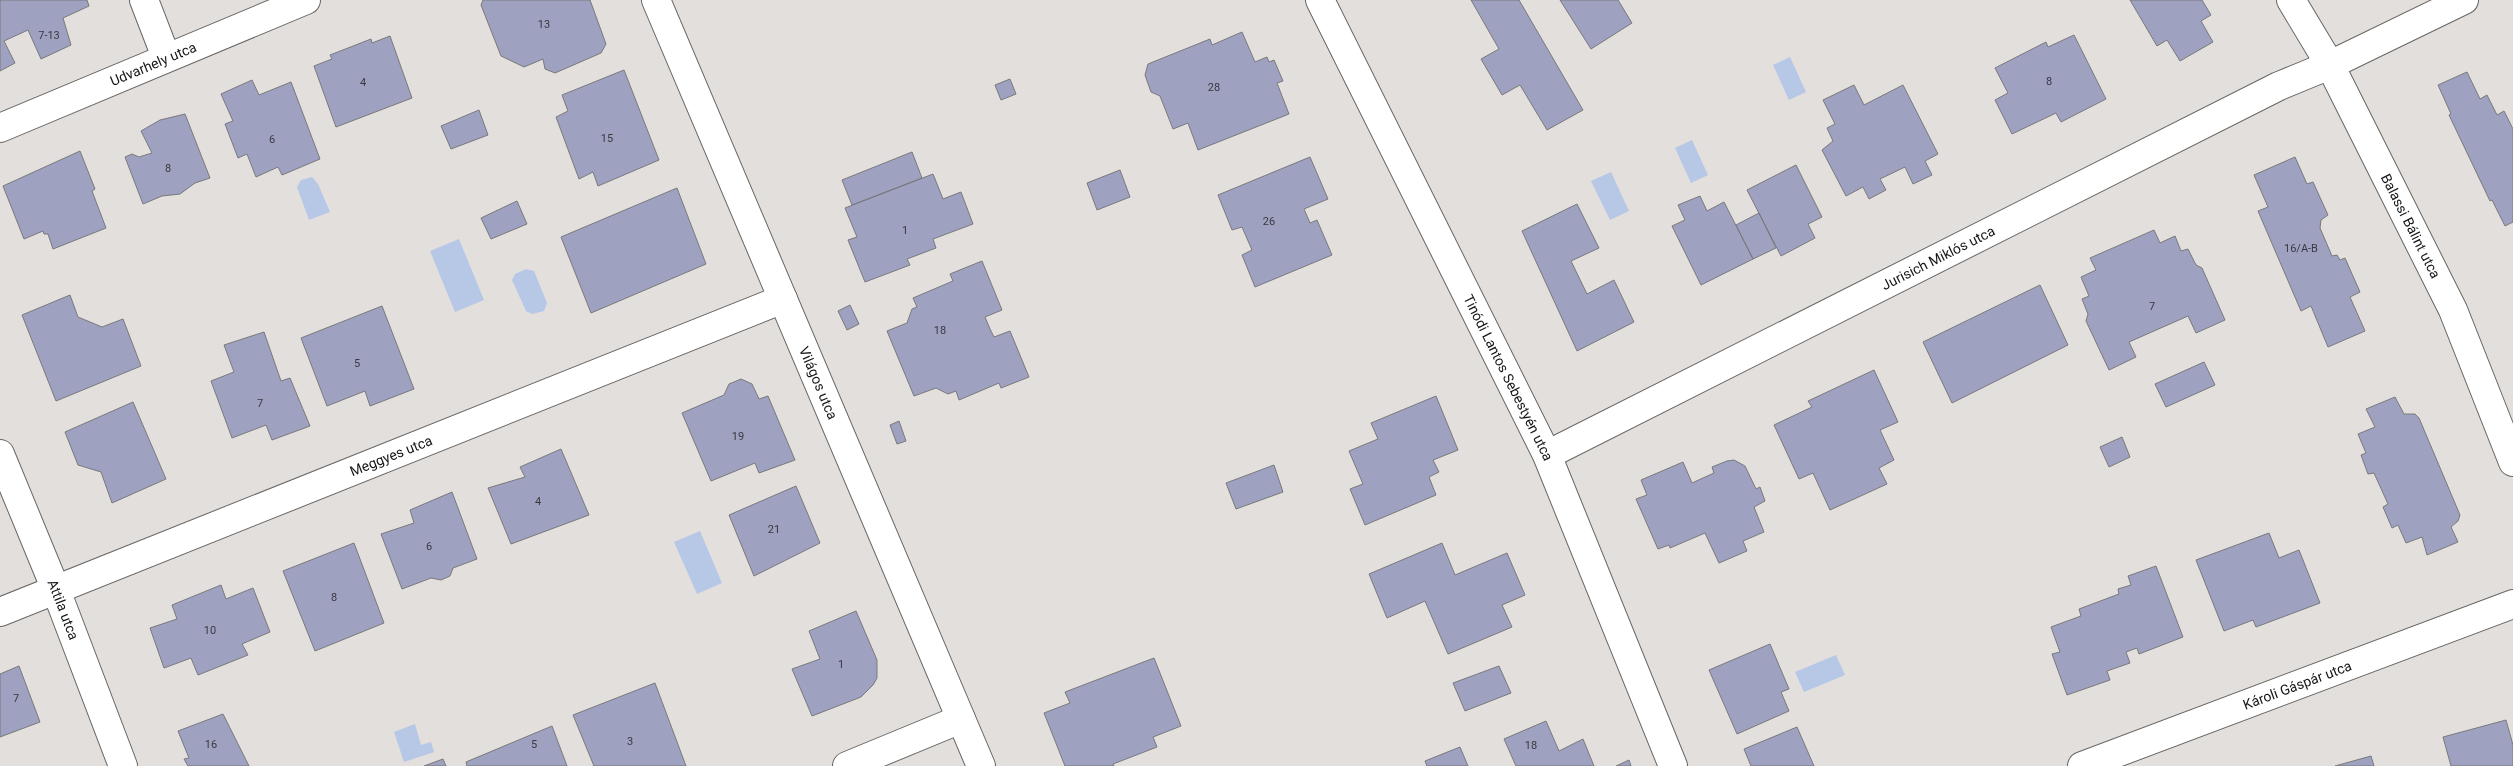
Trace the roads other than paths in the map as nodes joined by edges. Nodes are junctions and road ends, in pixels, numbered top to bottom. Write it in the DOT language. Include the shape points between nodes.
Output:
graph roads {
  1 [pos="144,0"];
  2 [pos="306,0"];
  3 [pos="656,0"];
  4 [pos="2290,0"];
  5 [pos="2464,0"];
  6 [pos="1326,2"];
  7 [pos="166,58"];
  8 [pos="2330,65"];
  9 [pos="0,128"];
  10 [pos="783,299"];
  11 [pos="0,454"];
  12 [pos="1547,455"];
  13 [pos="2513,462"];
  14 [pos="56,590"];
  15 [pos="2513,604"];
  16 [pos="0,612"];
  17 [pos="961,719"];
  18 [pos="123,766"];
  19 [pos="847,766"];
  20 [pos="981,766"];
  21 [pos="1673,766"];
  22 [pos="2082,766"];
  1 -- 7 [label="street"];
  2 -- 7 [label="street, Udvarhely utca"];
  3 -- 10 [label="street, Világos utca"];
  4 -- 8 [label="street, Balassi Bálint utca"];
  5 -- 8 [label="street, Jurisich Miklós utca"];
  6 -- 12 [label="street, Tinódi Lantos Sebestyén utca"];
  7 -- 9 [label="street, Udvarhely utca"];
  8 -- 12 [label="street, Jurisich Miklós utca" via="2279,86"];
  8 -- 13 [label="street, Balassi Bálint utca" via="2453,310"];
  10 -- 14 [label="street, Meggyes utca"];
  10 -- 17 [label="street, Világos utca"];
  11 -- 14 [label="street, Attila utca"];
  12 -- 21 [label="street, Tinódi Lantos Sebestyén utca"];
  14 -- 16 [label="street, Meggyes utca"];
  14 -- 18 [label="street, Attila utca"];
  15 -- 22 [label="street, Károli Gáspár utca"];
  17 -- 19 [label="street"];
  17 -- 20 [label="street, Világos utca"];
}
